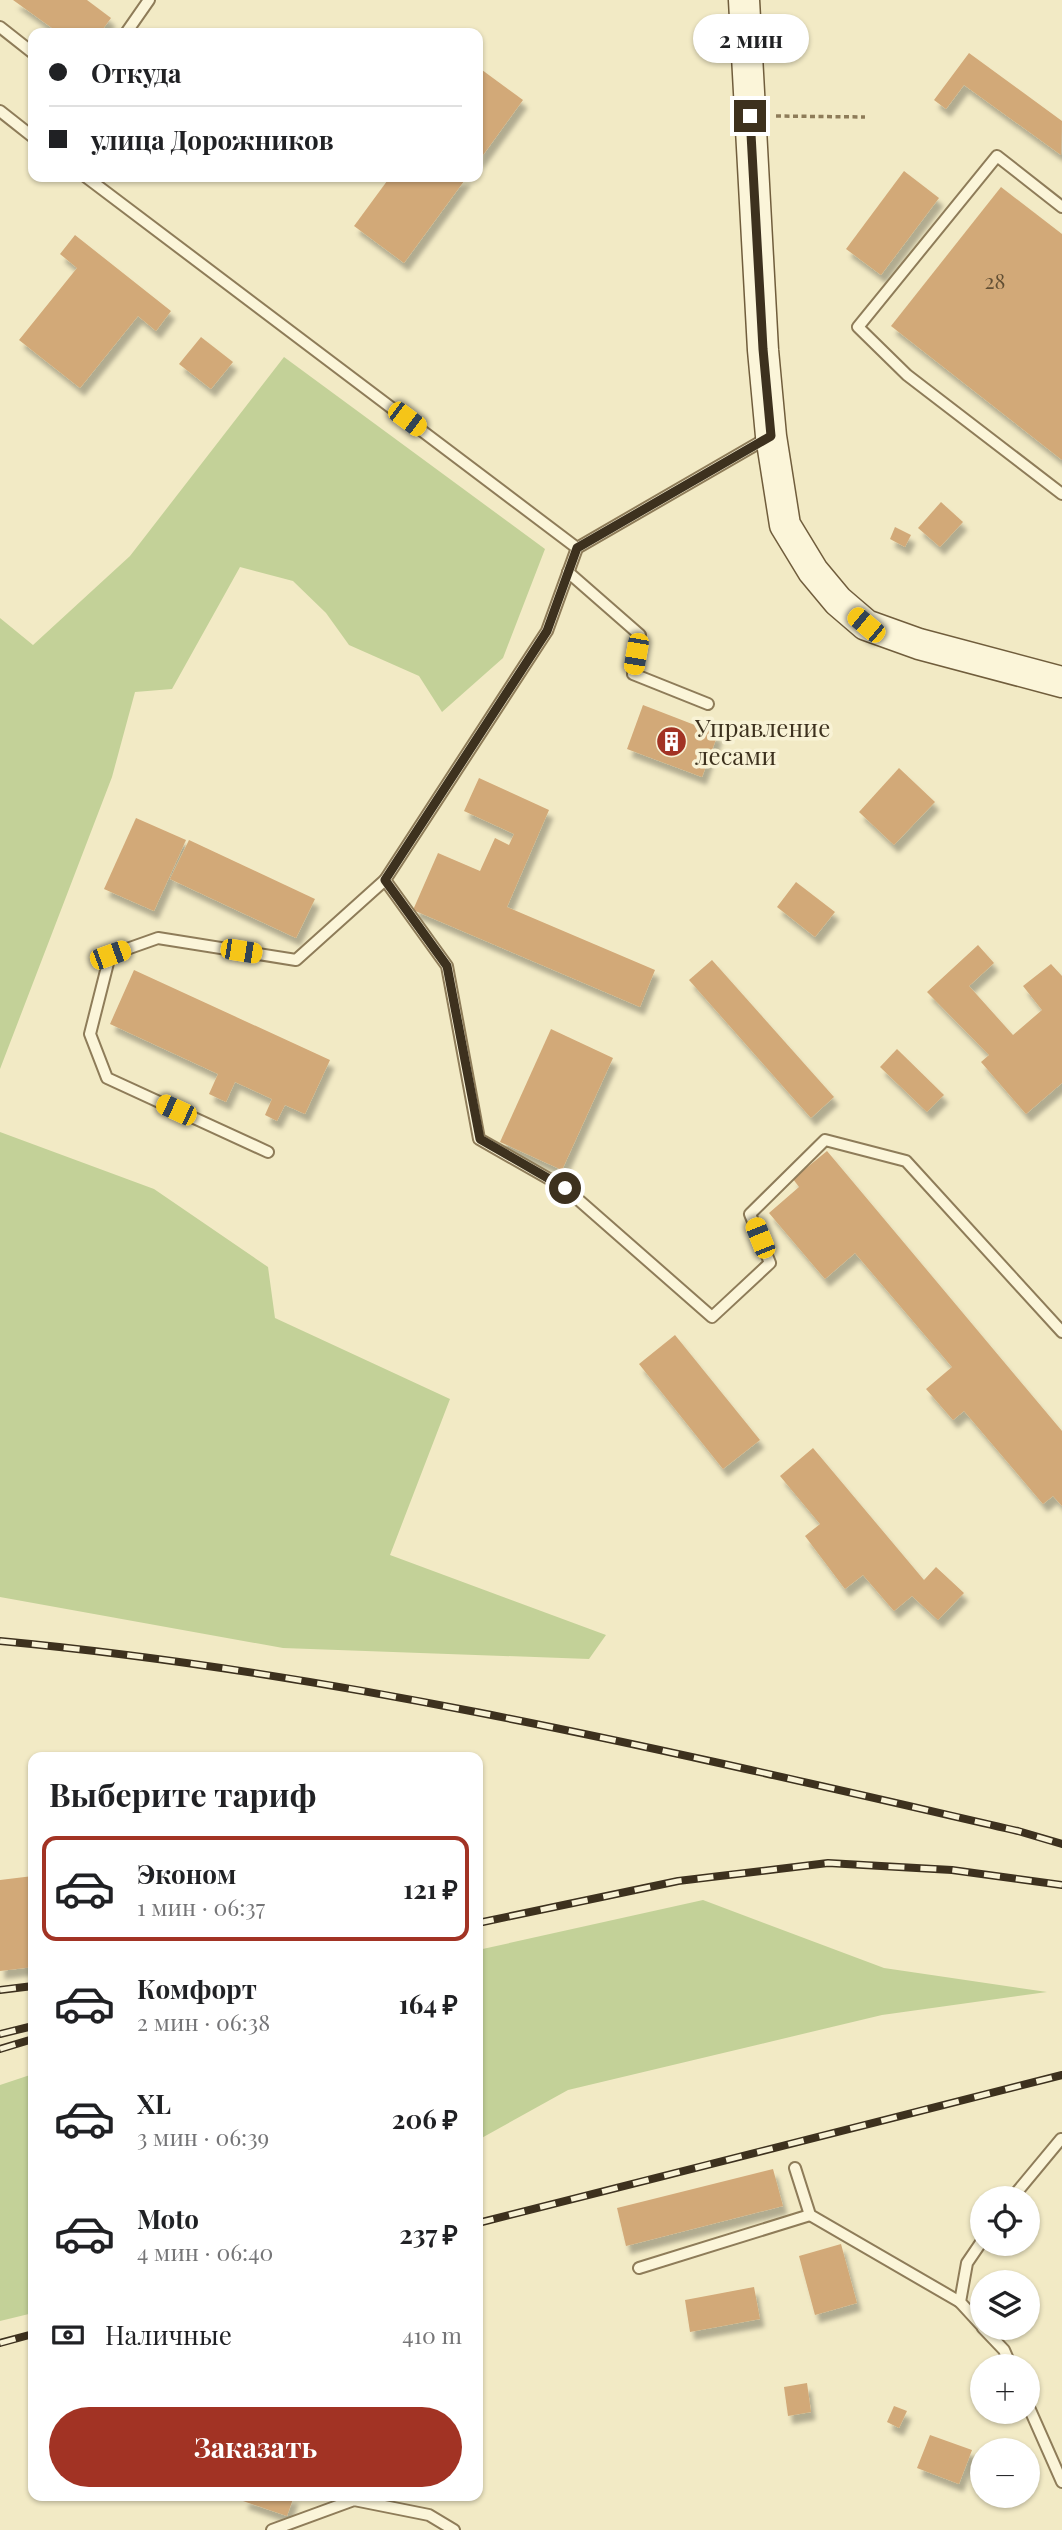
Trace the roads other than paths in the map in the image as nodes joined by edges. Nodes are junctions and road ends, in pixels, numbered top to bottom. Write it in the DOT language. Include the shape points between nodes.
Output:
graph roads {
  1 [pos="149,0"];
  2 [pos="744,0"];
  3 [pos="0,27"];
  4 [pos="129,28"];
  5 [pos="28,49"];
  6 [pos="0,111"];
  7 [pos="28,132"];
  8 [pos="93,182"];
  9 [pos="1062,207"];
  10 [pos="771,436"];
  11 [pos="1062,494"];
  12 [pos="577,548"];
  13 [pos="568,572"];
  14 [pos="1062,682"];
  15 [pos="708,704"];
  16 [pos="385,880"];
  17 [pos="268,1152"];
  18 [pos="1062,1332"];
  19 [pos="1060,2139"];
  20 [pos="795,2168"];
  21 [pos="1022,2186"];
  22 [pos="810,2215"];
  23 [pos="972,2256"];
  24 [pos="639,2268"];
  25 [pos="960,2302"];
  26 [pos="970,2313"];
  27 [pos="994,2340"];
  28 [pos="1006,2354"];
  29 [pos="1036,2424"];
  30 [pos="1062,2482"];
  31 [pos="351,2501"];
  32 [pos="359,2501"];
  33 [pos="272,2530"];
  34 [pos="454,2530"];
  1 -- 4 [label="lane"];
  2 -- 10 [label="street"];
  3 -- 5 [label="lane"];
  6 -- 7 [label="lane"];
  8 -- 12 [label="lane"];
  9 -- 11 [label="lane" via="997,156 858,327 907,375"];
  10 -- 12 [label="lane"];
  10 -- 14 [label="street" via="785,525 813,571 866,625"];
  12 -- 13 [label="lane"];
  13 -- 15 [label="lane" via="640,635 633,674"];
  13 -- 16 [label="lane" via="547,631"];
  16 -- 17 [label="lane" via="296,960 158,938 110,955 90,1034 107,1078"];
  16 -- 18 [label="lane" via="447,966 480,1139 565,1188 712,1317 770,1263 750,1214 825,1140 906,1161"];
  19 -- 21 [label="lane"];
  20 -- 22 [label="lane"];
  22 -- 24 [label="lane"];
  22 -- 25 [label="lane"];
  23 -- 25 [label="lane"];
  25 -- 26 [label="lane"];
  27 -- 28 [label="lane"];
  29 -- 30 [label="lane"];
  31 -- 33 [label="lane"];
  32 -- 34 [label="lane" via="429,2515"];
}
